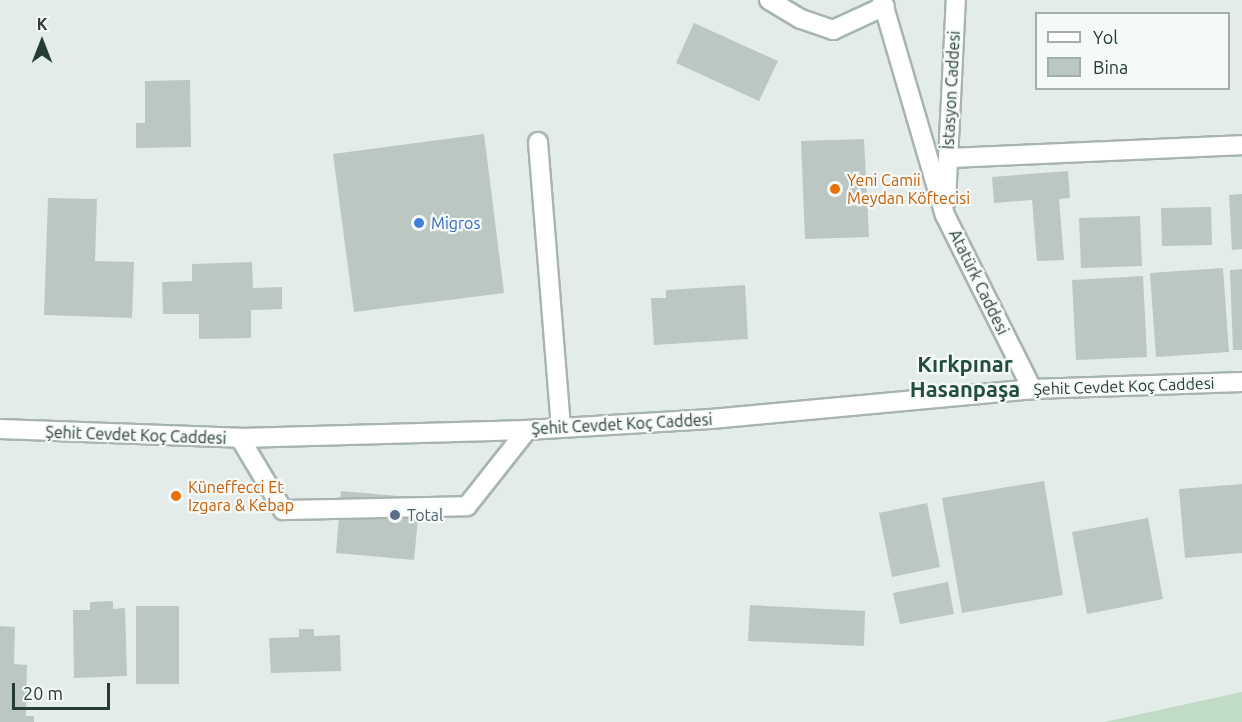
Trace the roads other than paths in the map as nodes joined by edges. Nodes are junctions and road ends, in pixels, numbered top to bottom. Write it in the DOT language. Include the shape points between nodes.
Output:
graph roads {
  1 [pos="769,0"];
  2 [pos="956,0"];
  3 [pos="884,3"];
  4 [pos="538,142"];
  5 [pos="1242,145"];
  6 [pos="948,158"];
  7 [pos="945,215"];
  8 [pos="1242,382"];
  9 [pos="1032,389"];
  10 [pos="561,428"];
  11 [pos="0,429"];
  12 [pos="527,430"];
  13 [pos="240,438"];
  1 -- 3 [label="street" via="801,19 833,30"];
  2 -- 6 [label="street, İstasyon Caddesi"];
  3 -- 7 [label="street, Atatürk Caddesi"];
  4 -- 10 [label="street"];
  5 -- 6 [label="street"];
  6 -- 7 [label="street, İstasyon Caddesi"];
  7 -- 9 [label="street, Atatürk Caddesi"];
  8 -- 9 [label="street, Şehit Cevdet Koç Caddesi"];
  9 -- 10 [label="street, Şehit Cevdet Koç Caddesi" via="711,420"];
  10 -- 12 [label="street, Şehit Cevdet Koç Caddesi"];
  11 -- 13 [label="street, Şehit Cevdet Koç Caddesi"];
  12 -- 13 [label="street, Şehit Cevdet Koç Caddesi"];
  12 -- 13 [label="street" via="467,506 283,510"];
}
